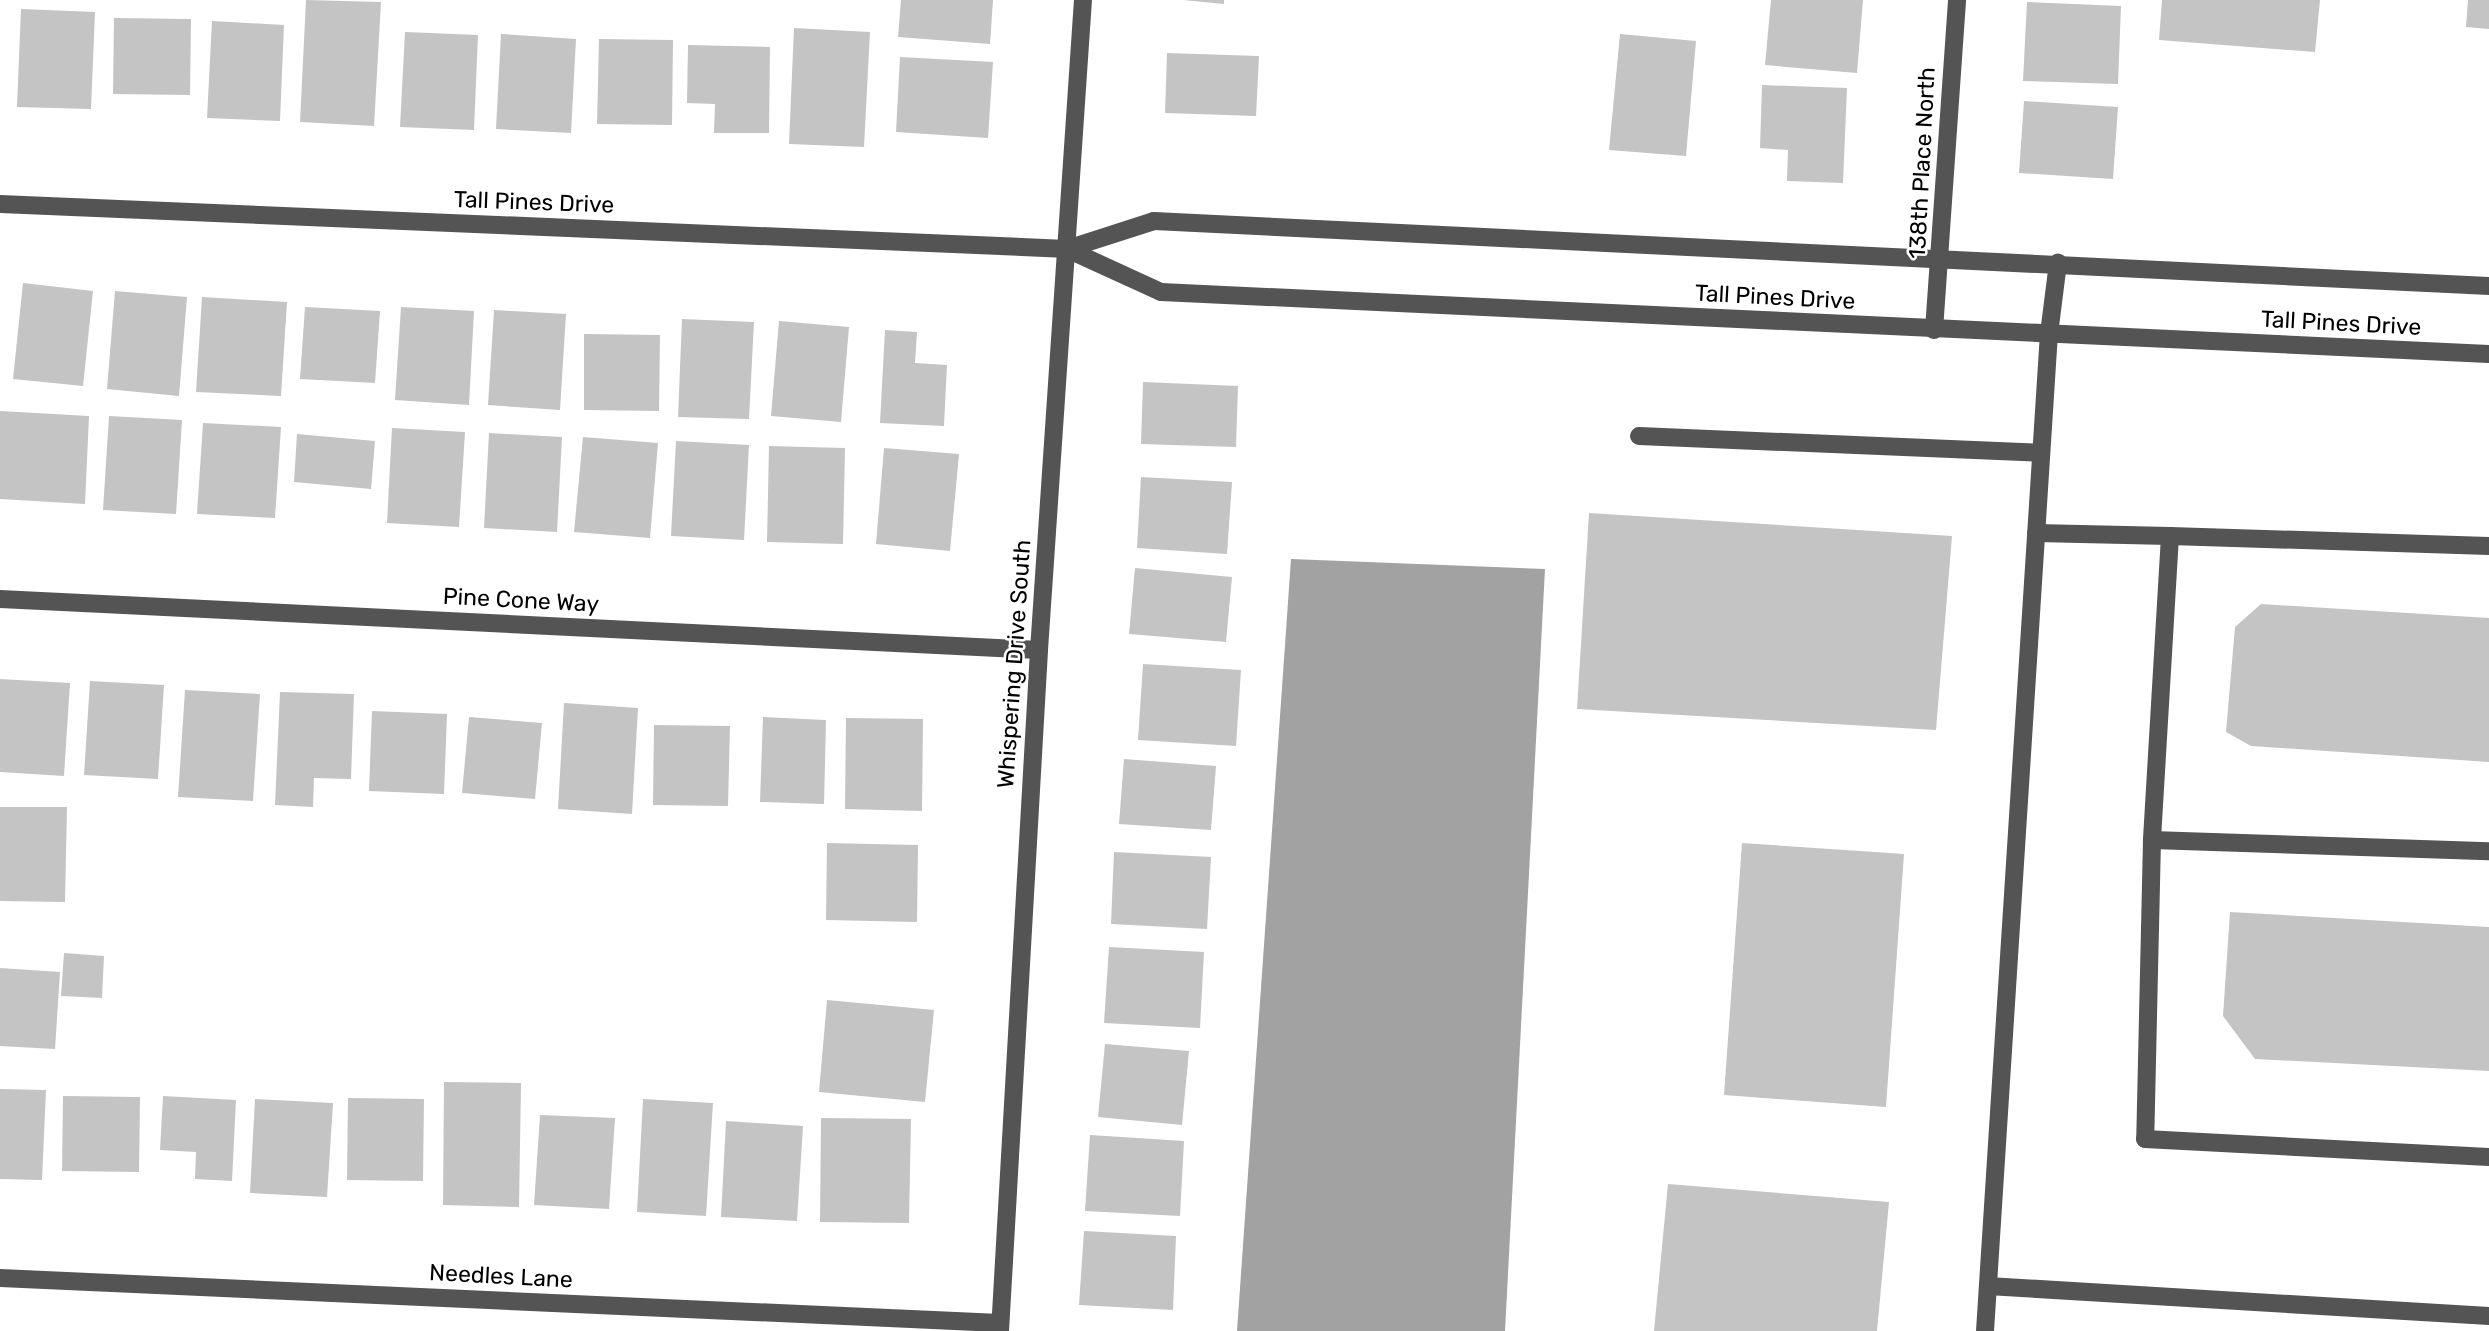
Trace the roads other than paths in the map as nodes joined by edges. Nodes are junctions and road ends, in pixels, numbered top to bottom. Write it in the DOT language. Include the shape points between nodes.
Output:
graph roads {
  1 [pos="1083,0"];
  2 [pos="1956,0"];
  3 [pos="0,204"];
  4 [pos="1067,249"];
  5 [pos="1942,257"];
  6 [pos="2058,263"];
  7 [pos="2489,286"];
  8 [pos="1934,330"];
  9 [pos="2049,334"];
  10 [pos="2489,354"];
  11 [pos="1639,436"];
  12 [pos="2041,453"];
  13 [pos="2036,533"];
  14 [pos="2170,536"];
  15 [pos="2489,546"];
  16 [pos="0,599"];
  17 [pos="1039,650"];
  18 [pos="2152,840"];
  19 [pos="2489,850"];
  20 [pos="2489,1157"];
  21 [pos="0,1278"];
  22 [pos="1988,1286"];
  23 [pos="2489,1316"];
  24 [pos="1000,1327"];
  25 [pos="1985,1331"];
  1 -- 4 [label="street, Whispering Drive South"];
  2 -- 5 [label="street, 138th Place North"];
  3 -- 4 [label="street, Tall Pines Drive"];
  4 -- 5 [label="street, Tall Pines Drive" via="1154,221"];
  4 -- 8 [label="street, Tall Pines Drive" via="1161,292"];
  4 -- 17 [label="street, Whispering Drive South"];
  5 -- 6 [label="street, Tall Pines Drive"];
  5 -- 8 [label="street, 138th Place North"];
  6 -- 7 [label="street, Tall Pines Drive"];
  6 -- 9 [label="street"];
  8 -- 9 [label="street, Tall Pines Drive"];
  9 -- 10 [label="street, Tall Pines Drive"];
  9 -- 12 [label="street"];
  11 -- 12 [label="street"];
  12 -- 13 [label="street"];
  13 -- 14 [label="street"];
  13 -- 22 [label="street"];
  14 -- 15 [label="street"];
  14 -- 18 [label="street"];
  16 -- 17 [label="street, Pine Cone Way"];
  17 -- 24 [label="street, Whispering Drive South"];
  18 -- 19 [label="street"];
  18 -- 20 [label="street" via="2145,1139"];
  21 -- 24 [label="street, Needles Lane"];
  22 -- 23 [label="street"];
  22 -- 25 [label="street"];
}
